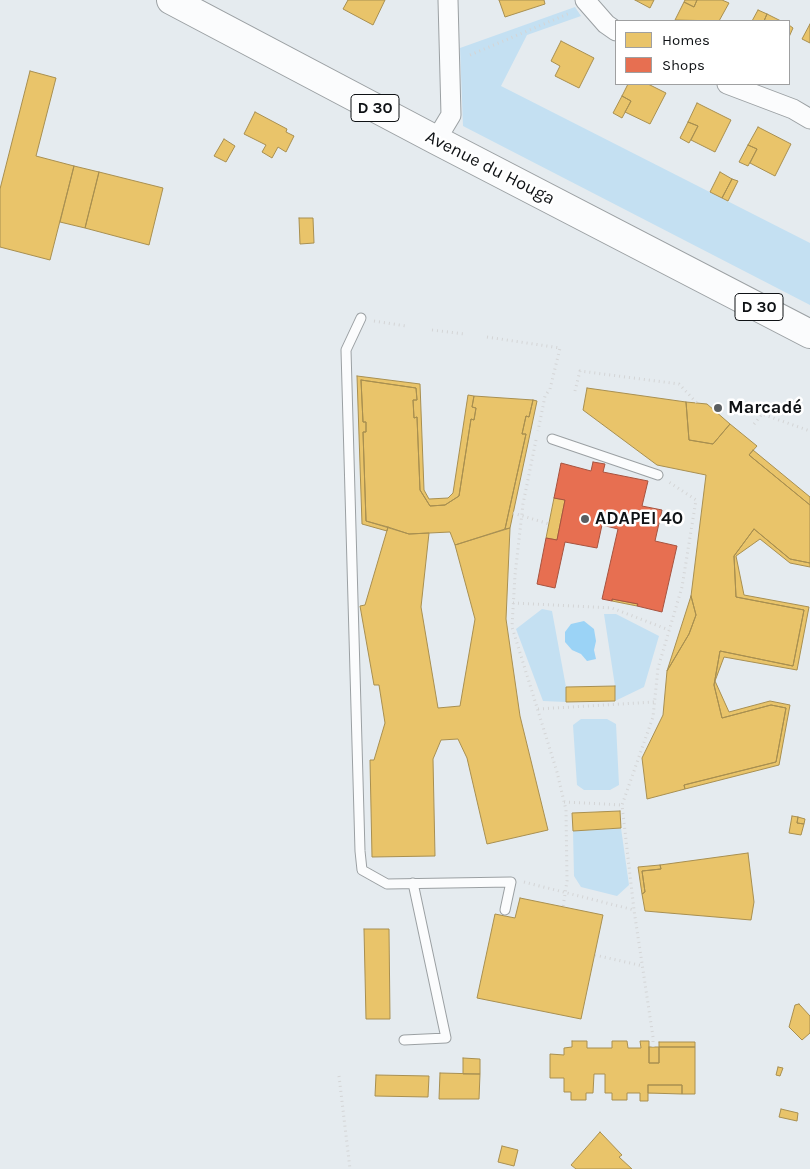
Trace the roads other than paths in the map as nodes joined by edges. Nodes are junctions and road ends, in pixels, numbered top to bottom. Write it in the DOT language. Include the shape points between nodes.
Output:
graph roads {
  1 [pos="171,0"];
  2 [pos="448,0"];
  3 [pos="587,2"];
  4 [pos="615,30"];
  5 [pos="730,85"];
  6 [pos="810,119"];
  7 [pos="436,140"];
  8 [pos="360,318"];
  9 [pos="810,334"];
  10 [pos="552,439"];
  11 [pos="658,475"];
  12 [pos="413,883"];
  13 [pos="505,910"];
  14 [pos="404,1040"];
  1 -- 7 [label="main road, Avenue du Houga / D 30"];
  2 -- 7 [label="street" via="451,114"];
  3 -- 4 [label="street"];
  5 -- 6 [label="street"];
  7 -- 9 [label="main road, Avenue du Houga / D 30"];
  8 -- 12 [label="lane" via="346,350 360,851 362,870 387,884"];
  10 -- 11 [label="lane"];
  12 -- 13 [label="lane" via="511,882"];
  12 -- 14 [label="lane" via="446,1038"];
}
